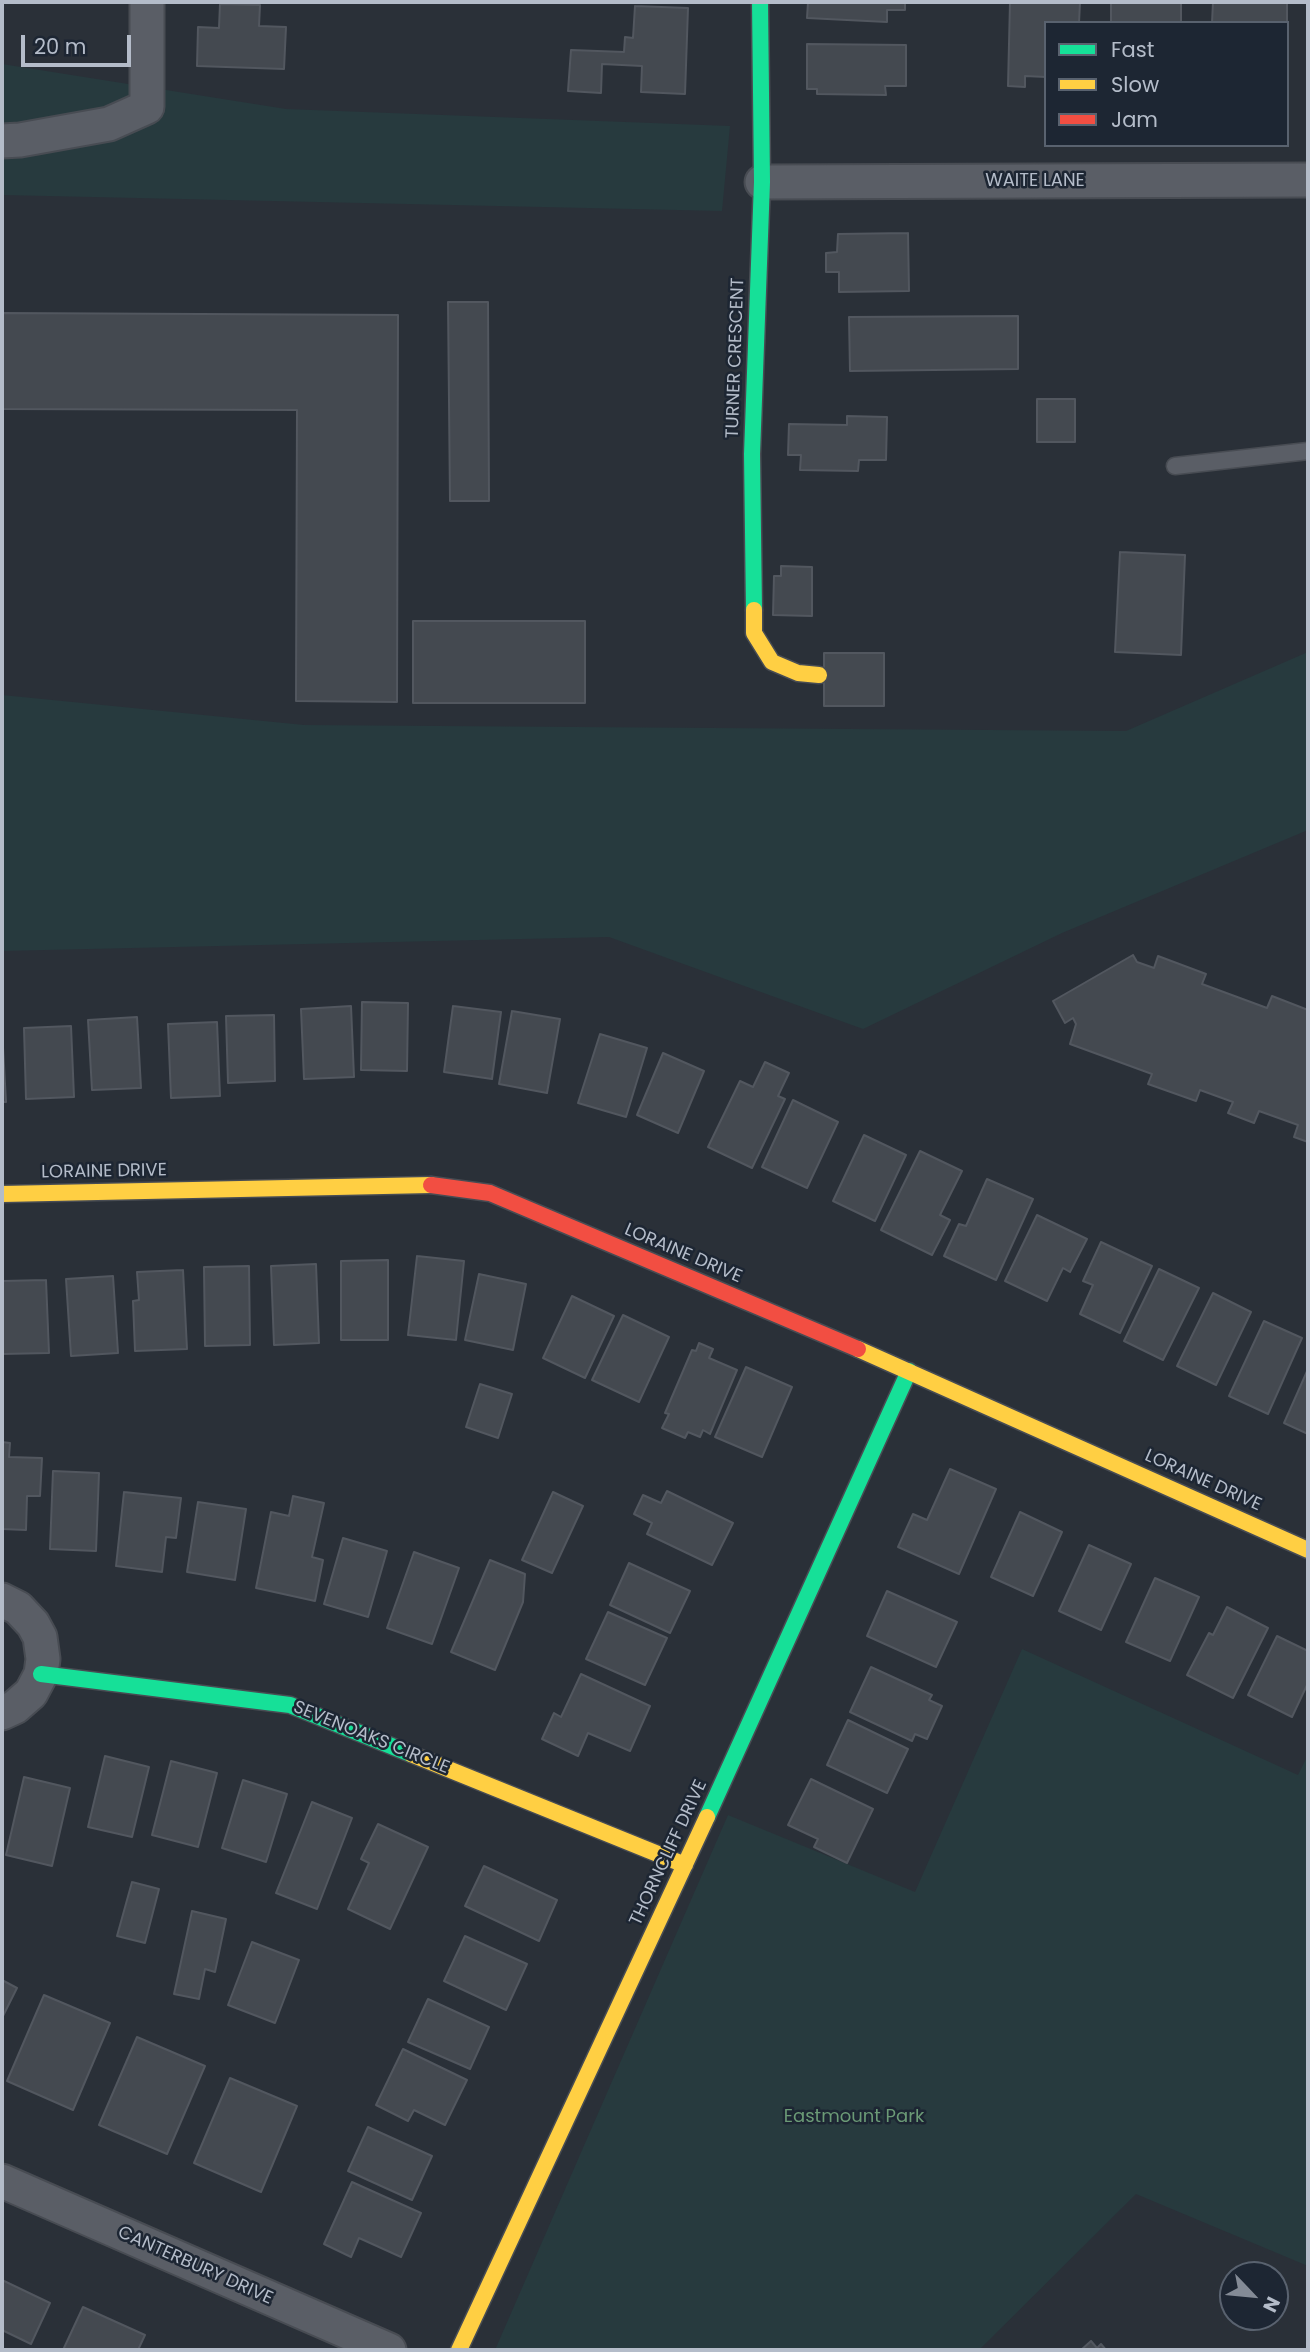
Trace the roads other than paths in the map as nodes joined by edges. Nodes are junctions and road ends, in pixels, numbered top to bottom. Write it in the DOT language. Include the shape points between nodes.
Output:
graph roads {
  1 [pos="147,2"];
  2 [pos="760,2"];
  3 [pos="2,141"];
  4 [pos="1308,180"];
  5 [pos="762,182"];
  6 [pos="1308,451"];
  7 [pos="1175,466"];
  8 [pos="819,675"];
  9 [pos="2,1194"];
  10 [pos="909,1371"];
  11 [pos="1308,1550"];
  12 [pos="2,1600"];
  13 [pos="41,1674"];
  14 [pos="2,1713"];
  15 [pos="685,1865"];
  16 [pos="2,2181"];
  17 [pos="389,2350"];
  18 [pos="460,2350"];
  1 -- 3 [label="street" via="147,107 109,124"];
  2 -- 5 [label="street, TURNER CRESCENT"];
  4 -- 5 [label="street, WAITE LANE"];
  5 -- 8 [label="street, TURNER CRESCENT" via="752,454 754,633 772,662 798,673"];
  6 -- 7 [label="lane"];
  9 -- 10 [label="street, LORAINE DRIVE" via="439,1185 490,1193"];
  10 -- 11 [label="street, LORAINE DRIVE"];
  10 -- 15 [label="street, THORNCLIFF DRIVE"];
  12 -- 13 [label="street" via="18,1608 37,1630 43,1652"];
  13 -- 14 [label="street" via="26,1698"];
  13 -- 15 [label="street, SEVENOAKS CIRCLE" via="290,1705"];
  15 -- 18 [label="street, THORNCLIFF DRIVE"];
  16 -- 17 [label="street, CANTERBURY DRIVE"];
}
